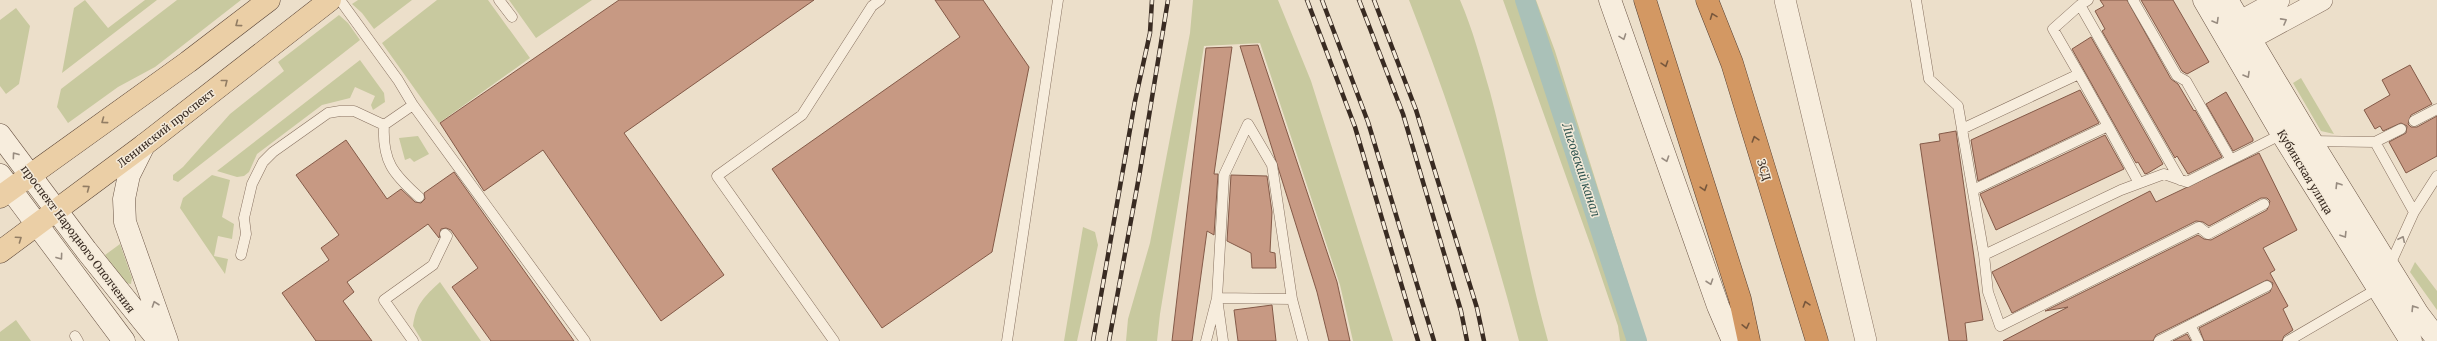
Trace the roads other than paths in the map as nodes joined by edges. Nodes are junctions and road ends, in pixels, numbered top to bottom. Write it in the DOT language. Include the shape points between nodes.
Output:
graph roads {
  1 [pos="269,0"];
  2 [pos="330,0"];
  3 [pos="340,0"];
  4 [pos="499,0"];
  5 [pos="880,0"];
  6 [pos="1058,0"];
  7 [pos="1610,0"];
  8 [pos="1645,0"];
  9 [pos="1707,0"];
  10 [pos="1785,0"];
  11 [pos="1916,0"];
  12 [pos="2133,0"];
  13 [pos="2204,0"];
  14 [pos="2227,0"];
  15 [pos="2279,0"];
  16 [pos="2322,0"];
  17 [pos="2084,3"];
  18 [pos="512,17"];
  19 [pos="2245,30"];
  20 [pos="2228,41"];
  21 [pos="2080,74"];
  22 [pos="413,105"];
  23 [pos="2437,109"];
  24 [pos="2414,121"];
  25 [pos="384,125"];
  26 [pos="2108,126"];
  27 [pos="1962,129"];
  28 [pos="2401,129"];
  29 [pos="2282,134"];
  30 [pos="0,135"];
  31 [pos="2311,141"];
  32 [pos="2375,142"];
  33 [pos="144,145"];
  34 [pos="2231,160"];
  35 [pos="29,176"];
  36 [pos="2437,176"];
  37 [pos="2180,180"];
  38 [pos="2139,183"];
  39 [pos="3,187"];
  40 [pos="1972,190"];
  41 [pos="419,197"];
  42 [pos="2264,204"];
  43 [pos="56,212"];
  44 [pos="2414,212"];
  45 [pos="38,226"];
  46 [pos="445,234"];
  47 [pos="0,252"];
  48 [pos="241,255"];
  49 [pos="1984,255"];
  50 [pos="2389,267"];
  51 [pos="2267,286"];
  52 [pos="2377,289"];
  53 [pos="1217,298"];
  54 [pos="1292,299"];
  55 [pos="2190,325"];
  56 [pos="2437,339"];
  57 [pos="124,341"];
  58 [pos="159,341"];
  59 [pos="167,341"];
  60 [pos="413,341"];
  61 [pos="585,341"];
  62 [pos="834,341"];
  63 [pos="1007,341"];
  64 [pos="1206,341"];
  65 [pos="1223,341"];
  66 [pos="1304,341"];
  67 [pos="1733,341"];
  68 [pos="1749,341"];
  69 [pos="1817,341"];
  70 [pos="1866,341"];
  71 [pos="2159,341"];
  72 [pos="2198,341"];
  73 [pos="2288,341"];
  74 [pos="2411,341"];
  1 -- 35 [label="main road, one-way" via="188,62"];
  33 -- 2 [label="main road, Ленинский проспект, one-way"];
  3 -- 22 [label="lane"];
  4 -- 18 [label="lane"];
  5 -- 62 [label="lane" via="872,6 802,115 717,176"];
  6 -- 63 [label="lane"];
  7 -- 67 [label="main road, one-way" via="1718,306"];
  8 -- 68 [label="highway, one-way" via="1740,299"];
  69 -- 9 [label="highway, ЗСД, one-way" via="1732,63"];
  10 -- 70 [label="street"];
  11 -- 27 [label="lane" via="1929,80 1958,106"];
  12 -- 34 [label="lane" via="2177,76 2186,81"];
  13 -- 20 [label="main road, Кубинская улица, one-way"];
  14 -- 19 [label="main road, Кубинская улица"];
  15 -- 19 [label="street"];
  19 -- 16 [label="street, one-way"];
  17 -- 21 [label="lane" via="2053,29"];
  17 -- 37 [label="lane"];
  19 -- 20 [label="street"];
  19 -- 31 [label="main road, Кубинская улица"];
  20 -- 29 [label="main road, Кубинская улица, one-way"];
  21 -- 26 [label="lane"];
  21 -- 27 [label="lane"];
  22 -- 25 [label="lane"];
  22 -- 61 [label="lane"];
  23 -- 24 [label="lane"];
  25 -- 41 [label="lane" via="385,151 390,166 398,179"];
  25 -- 48 [label="lane" via="354,111 340,110 328,113 273,152 264,162 252,184 244,218 246,234"];
  26 -- 38 [label="lane"];
  26 -- 40 [label="lane"];
  27 -- 40 [label="lane"];
  28 -- 32 [label="lane"];
  29 -- 34 [label="lane"];
  29 -- 52 [label="main road, Кубинская улица, one-way"];
  35 -- 30 [label="main road, проспект Народного Ополчения, one-way"];
  31 -- 32 [label="lane"];
  50 -- 31 [label="main road, Кубинская улица, one-way"];
  32 -- 44 [label="lane"];
  43 -- 33 [label="main road, Ленинский проспект, one-way"];
  59 -- 33 [label="main road, one-way" via="125,222 124,199 129,175"];
  34 -- 37 [label="lane" via="2187,182"];
  35 -- 39 [label="main road"];
  35 -- 43 [label="main road, проспект Народного Ополчения"];
  36 -- 44 [label="lane"];
  37 -- 38 [label="lane" via="2164,174"];
  38 -- 49 [label="lane"];
  39 -- 45 [label="main road"];
  40 -- 49 [label="lane"];
  42 -- 49 [label="lane" via="2208,234 2199,227 2000,326 1988,292"];
  43 -- 45 [label="main road, Ленинский проспект"];
  43 -- 58 [label="main road, проспект Народного Ополчения"];
  50 -- 44 [label="lane, one-way"];
  47 -- 45 [label="main road, Ленинский проспект, one-way"];
  45 -- 57 [label="main road, one-way"];
  46 -- 60 [label="lane" via="447,236 433,265 384,300"];
  56 -- 50 [label="main road, Кубинская улица, one-way"];
  51 -- 55 [label="lane"];
  52 -- 73 [label="lane"];
  52 -- 74 [label="main road, Кубинская улица"];
  53 -- 54 [label="lane"];
  53 -- 54 [label="lane" via="1224,175 1248,124 1272,165"];
  53 -- 64 [label="lane"];
  53 -- 65 [label="lane"];
  54 -- 66 [label="lane"];
  55 -- 71 [label="lane"];
  55 -- 72 [label="lane"];
}
